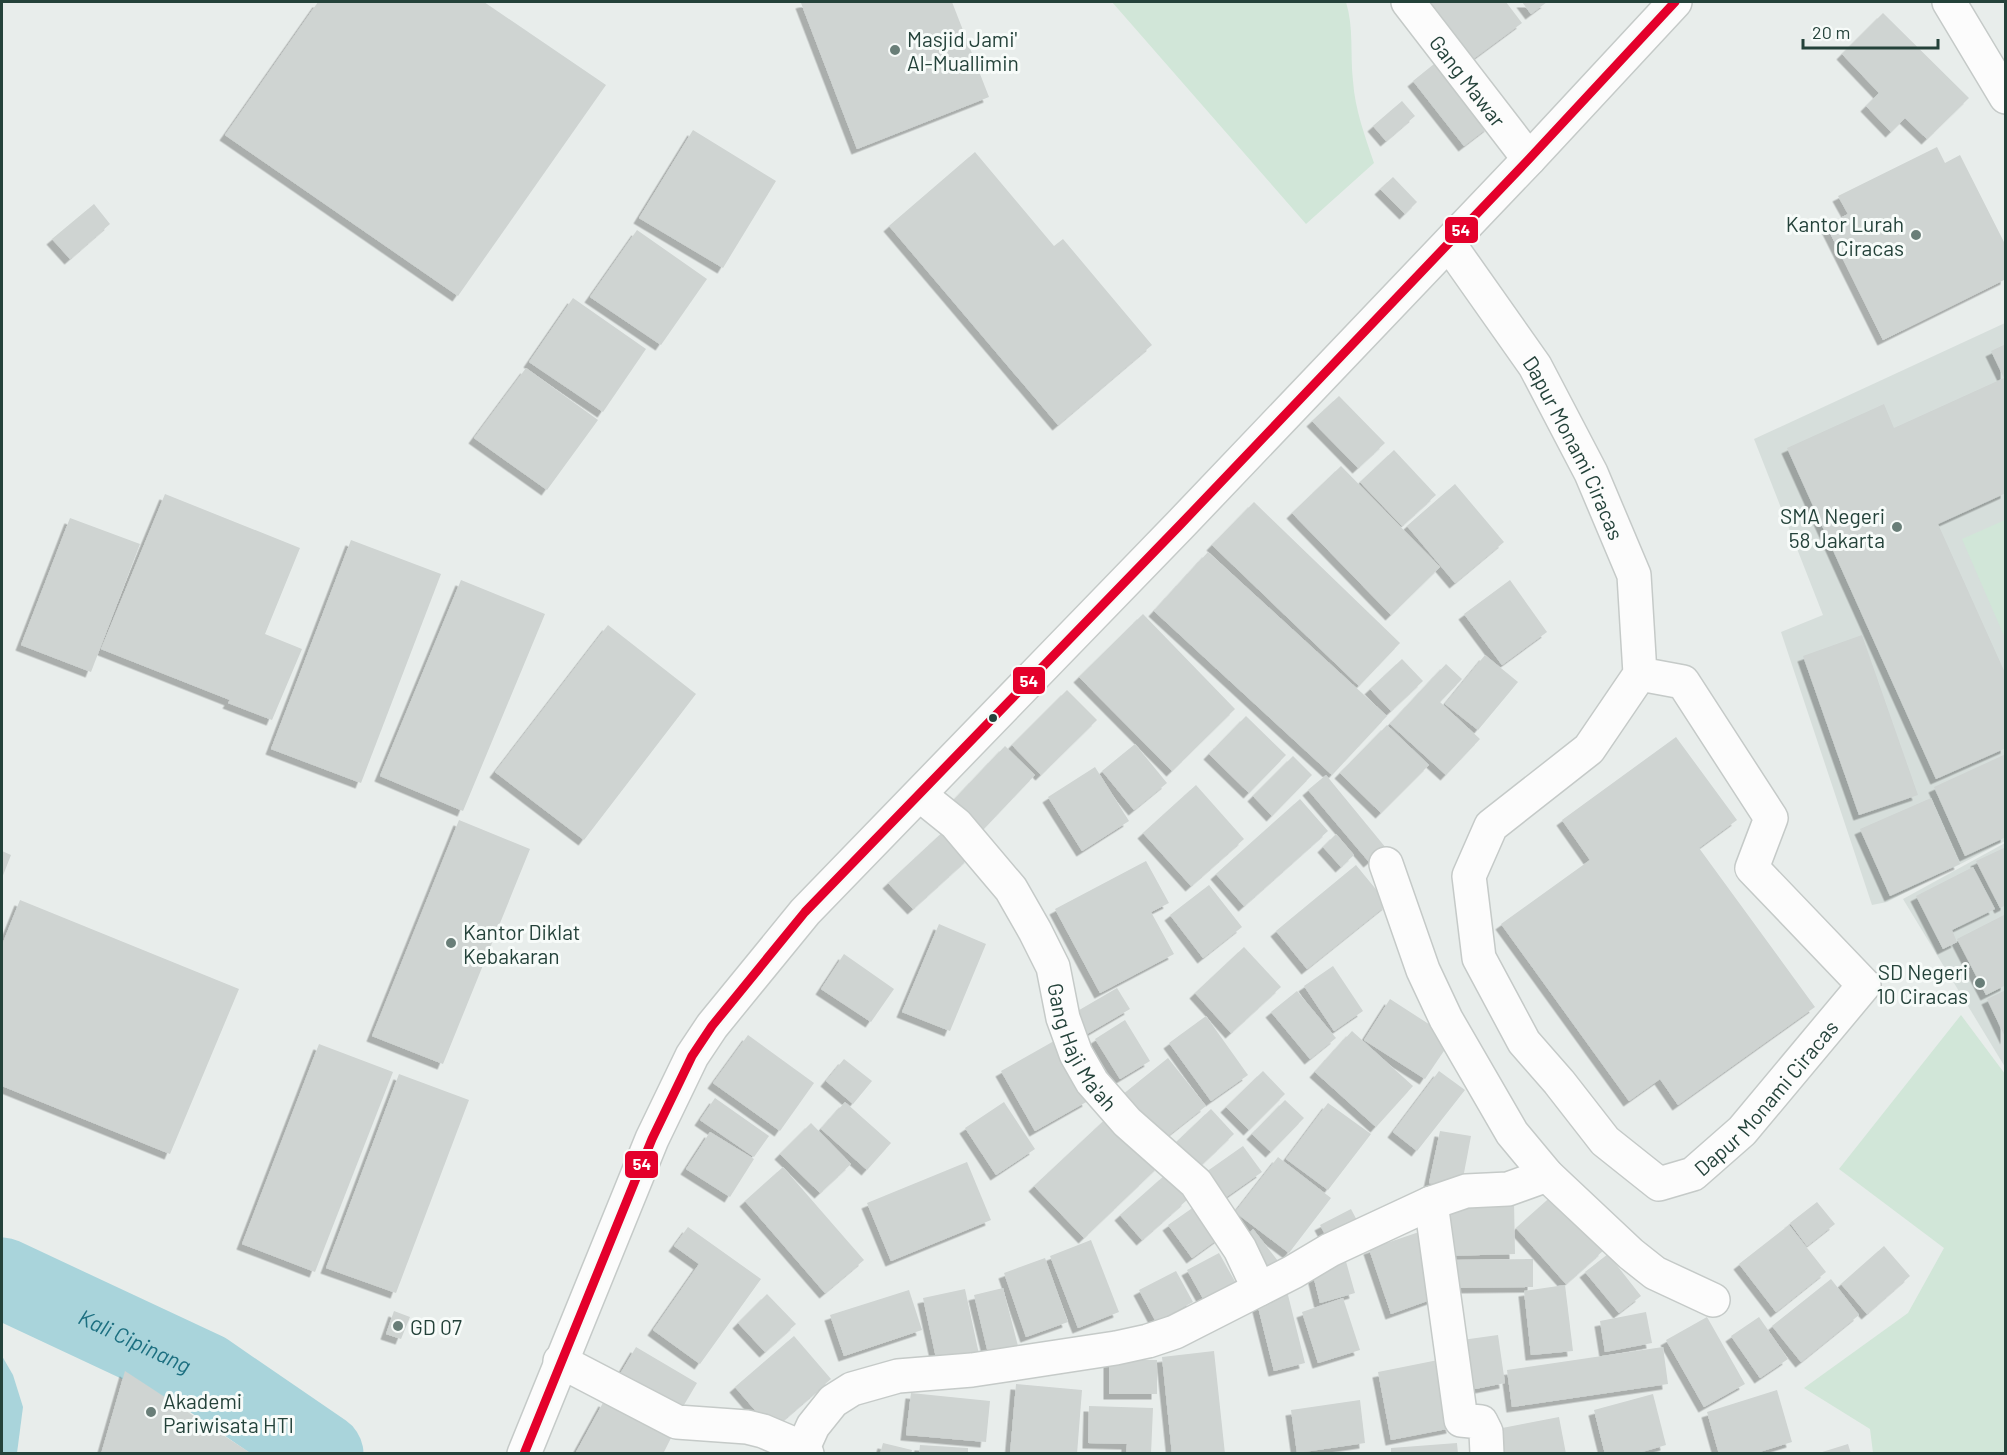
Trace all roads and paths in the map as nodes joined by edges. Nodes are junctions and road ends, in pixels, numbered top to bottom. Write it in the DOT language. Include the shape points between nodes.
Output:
graph roads {
  1 [pos="1408,2"];
  2 [pos="1675,2"];
  3 [pos="1949,2"];
  4 [pos="2006,97"];
  5 [pos="1529,159"];
  6 [pos="1449,244"];
  7 [pos="1640,674"];
  8 [pos="920,795"];
  9 [pos="1386,864"];
  10 [pos="1547,1175"];
  11 [pos="1431,1203"];
  12 [pos="1259,1289"];
  13 [pos="1713,1300"];
  14 [pos="560,1361"];
  15 [pos="805,1451"];
  16 [pos="524,1454"];
  17 [pos="1487,1454"];
  1 -- 5 [label="street, Gang Mawar"];
  2 -- 5 [label="street"];
  3 -- 4 [label="street"];
  5 -- 6 [label="street"];
  6 -- 7 [label="street, Dapur Monami Ciracas" via="1535,366 1591,473 1634,575"];
  6 -- 8 [label="street"];
  7 -- 7 [label="street, Dapur Monami Ciracas" via="1589,749 1491,826 1469,876 1479,957 1524,1042 1605,1141 1659,1184 1693,1174 1743,1131 1864,985 1752,868 1771,818 1683,682"];
  8 -- 12 [label="street, Gang Haji Ma'ah" via="956,824 1011,889 1053,967 1066,1027 1092,1082 1127,1122 1196,1184 1240,1249"];
  8 -- 14 [label="street" via="805,912 702,1039 652,1139"];
  9 -- 10 [label="street" via="1423,970 1446,1019 1512,1133"];
  10 -- 11 [label="street" via="1508,1189 1466,1191"];
  10 -- 13 [label="street" via="1655,1273"];
  11 -- 12 [label="street" via="1330,1250"];
  11 -- 17 [label="street" via="1461,1420 1481,1422 1486,1432"];
  12 -- 15 [label="street" via="1175,1332 1148,1341 972,1370 898,1376 852,1389 833,1401 813,1426"];
  14 -- 15 [label="street" via="677,1422 747,1427"];
  14 -- 16 [label="street"];
}
